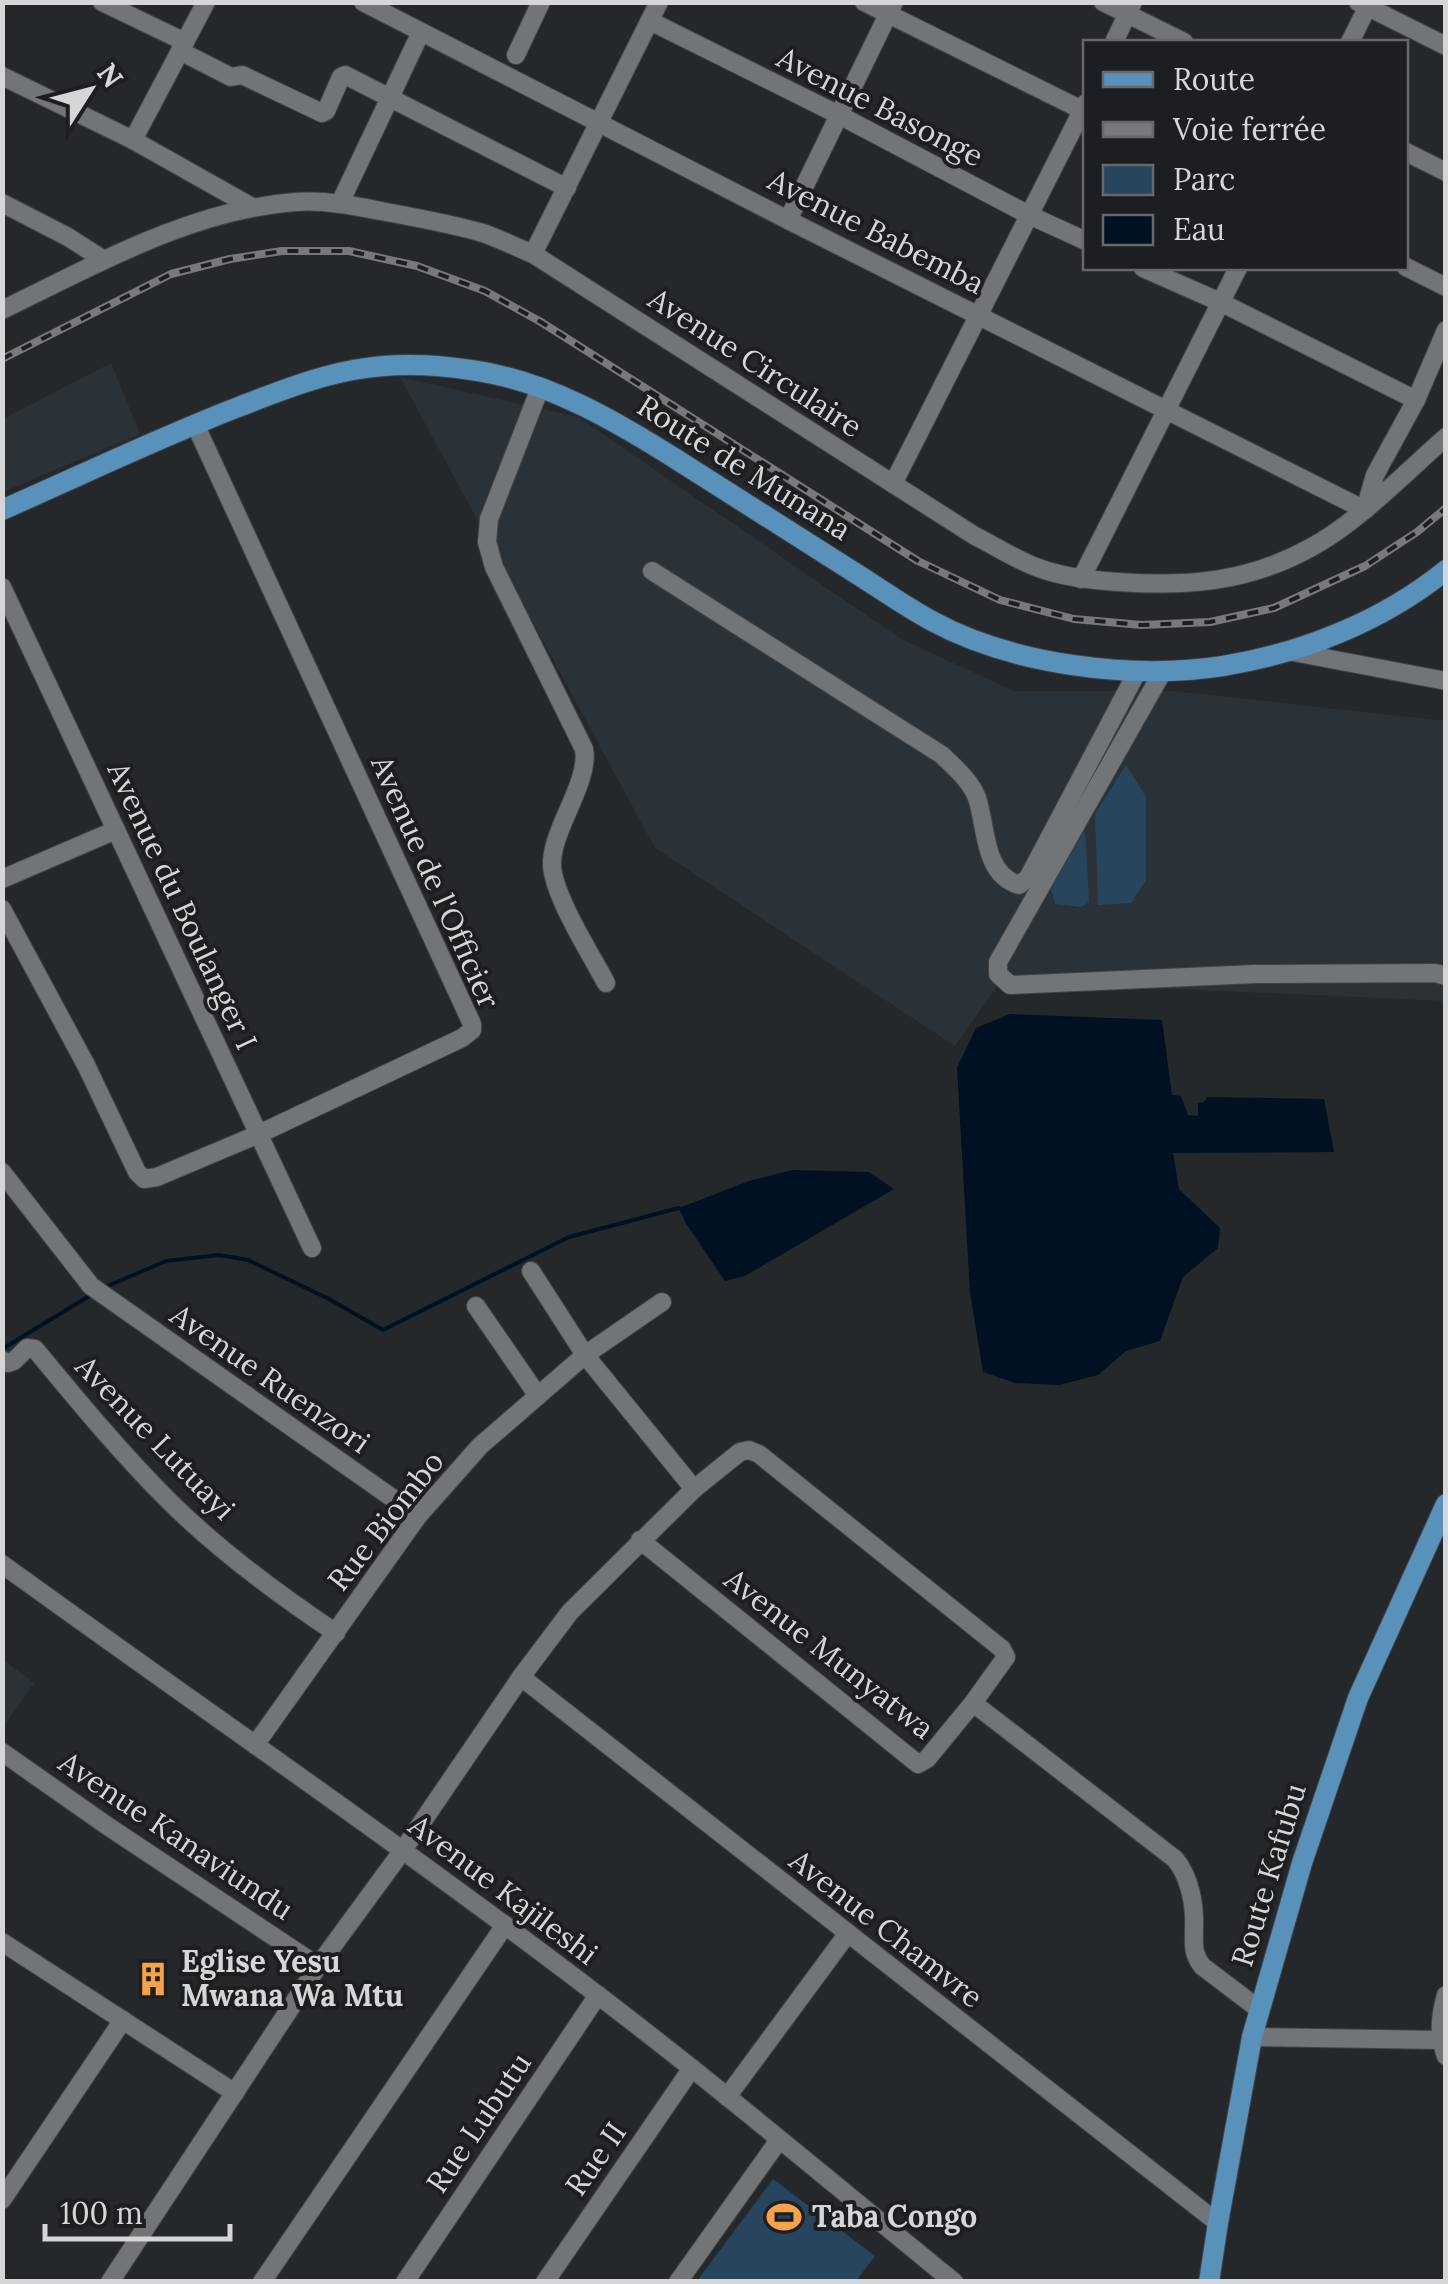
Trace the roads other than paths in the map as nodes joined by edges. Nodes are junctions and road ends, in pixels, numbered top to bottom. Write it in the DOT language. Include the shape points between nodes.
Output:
graph roads {
  1 [pos="102,2"];
  2 [pos="206,2"];
  3 [pos="362,2"];
  4 [pos="541,2"];
  5 [pos="660,2"];
  6 [pos="864,2"];
  7 [pos="1103,2"];
  8 [pos="1365,4"];
  9 [pos="1130,8"];
  10 [pos="891,9"];
  11 [pos="650,21"];
  12 [pos="421,32"];
  13 [pos="1115,40"];
  14 [pos="1181,40"];
  15 [pos="1351,40"];
  16 [pos="183,46"];
  17 [pos="1446,46"];
  18 [pos="516,55"];
  19 [pos="2,76"];
  20 [pos="391,99"];
  21 [pos="1083,108"];
  22 [pos="1083,111"];
  23 [pos="839,115"];
  24 [pos="600,122"];
  25 [pos="133,140"];
  26 [pos="1408,153"];
  27 [pos="1446,172"];
  28 [pos="567,188"];
  29 [pos="2,202"];
  30 [pos="340,202"];
  31 [pos="252,207"];
  32 [pos="1029,215"];
  33 [pos="788,220"];
  34 [pos="1083,240"];
  35 [pos="533,254"];
  36 [pos="104,260"];
  37 [pos="1408,268"];
  38 [pos="1148,270"];
  39 [pos="1237,270"];
  40 [pos="1446,287"];
  41 [pos="1220,302"];
  42 [pos="2,310"];
  43 [pos="979,315"];
  44 [pos="1446,330"];
  45 [pos="540,388"];
  46 [pos="1416,400"];
  47 [pos="1166,408"];
  48 [pos="195,424"];
  49 [pos="1446,438"];
  50 [pos="893,484"];
  51 [pos="2,510"];
  52 [pos="1365,510"];
  53 [pos="1446,570"];
  54 [pos="652,571"];
  55 [pos="1081,579"];
  56 [pos="2,587"];
  57 [pos="1288,651"];
  58 [pos="1163,671"];
  59 [pos="1137,672"];
  60 [pos="1446,680"];
  61 [pos="116,830"];
  62 [pos="2,879"];
  63 [pos="2,909"];
  64 [pos="1446,976"];
  65 [pos="606,983"];
  66 [pos="259,1134"];
  67 [pos="2,1172"];
  68 [pos="312,1248"];
  69 [pos="530,1271"];
  70 [pos="662,1302"];
  71 [pos="476,1306"];
  72 [pos="586,1354"];
  73 [pos="2,1360"];
  74 [pos="538,1396"];
  75 [pos="694,1489"];
  76 [pos="1446,1504"];
  77 [pos="418,1516"];
  78 [pos="640,1540"];
  79 [pos="2,1564"];
  80 [pos="336,1633"];
  81 [pos="521,1677"];
  82 [pos="974,1703"];
  83 [pos="255,1745"];
  84 [pos="2,1752"];
  85 [pos="403,1850"];
  86 [pos="505,1925"];
  87 [pos="848,1934"];
  88 [pos="6,1951"];
  89 [pos="318,1966"];
  90 [pos="598,1995"];
  91 [pos="1446,1995"];
  92 [pos="1260,2010"];
  93 [pos="122,2020"];
  94 [pos="1252,2037"];
  95 [pos="1442,2048"];
  96 [pos="692,2068"];
  97 [pos="235,2093"];
  98 [pos="727,2097"];
  99 [pos="778,2140"];
  100 [pos="2,2200"];
  101 [pos="1218,2223"];
  102 [pos="110,2282"];
  103 [pos="262,2282"];
  104 [pos="405,2282"];
  105 [pos="545,2282"];
  106 [pos="678,2282"];
  107 [pos="954,2282"];
  108 [pos="1209,2282"];
  1 -- 16 [label="street"];
  2 -- 16 [label="street"];
  3 -- 12 [label="street, Avenue Babemba"];
  4 -- 18 [label="street"];
  5 -- 11 [label="street"];
  6 -- 10 [label="street"];
  7 -- 9 [label="street"];
  8 -- 15 [label="street"];
  8 -- 17 [label="street"];
  9 -- 13 [label="street"];
  9 -- 14 [label="street"];
  10 -- 21 [label="street"];
  10 -- 23 [label="street"];
  11 -- 23 [label="street, Avenue Basonge"];
  11 -- 24 [label="street"];
  12 -- 20 [label="street"];
  12 -- 24 [label="street, Avenue Babemba"];
  16 -- 20 [label="street" via="231,77 242,75 322,113 345,75"];
  16 -- 25 [label="street"];
  19 -- 25 [label="street"];
  20 -- 28 [label="street"];
  20 -- 30 [label="street"];
  22 -- 32 [label="street"];
  23 -- 32 [label="street, Avenue Basonge"];
  23 -- 33 [label="street"];
  24 -- 28 [label="street"];
  24 -- 33 [label="street, Avenue Babemba"];
  25 -- 31 [label="street"];
  26 -- 27 [label="street"];
  28 -- 35 [label="street"];
  29 -- 36 [label="street"];
  30 -- 31 [label="street, Avenue Circulaire"];
  30 -- 35 [label="street, Avenue Circulaire" via="451,224"];
  31 -- 36 [label="street, Avenue Circulaire"];
  32 -- 34 [label="street, Avenue Basonge"];
  32 -- 43 [label="street"];
  33 -- 43 [label="street, Avenue Babemba"];
  35 -- 50 [label="street, Avenue Circulaire"];
  36 -- 42 [label="street, Avenue Circulaire"];
  37 -- 40 [label="street"];
  38 -- 41 [label="street"];
  39 -- 41 [label="street"];
  41 -- 46 [label="street"];
  41 -- 47 [label="street"];
  43 -- 47 [label="street, Avenue Babemba"];
  43 -- 50 [label="street"];
  44 -- 46 [label="street"];
  45 -- 48 [label="main road, Route de Munana" via="474,370 382,366 288,388"];
  45 -- 59 [label="main road, Route de Munana" via="655,446 934,622 999,649"];
  45 -- 65 [label="street" via="489,519 487,542 584,749 552,870"];
  46 -- 52 [label="street" via="1375,475"];
  47 -- 52 [label="street, Avenue Babemba"];
  47 -- 55 [label="street"];
  48 -- 51 [label="main road, Route de Munana"];
  48 -- 66 [label="street, Avenue de l'Officier" via="472,1024 467,1035"];
  49 -- 52 [label="street, Avenue Circulaire"];
  50 -- 55 [label="street, Avenue Circulaire" via="1036,567"];
  52 -- 55 [label="street, Avenue Circulaire" via="1312,548 1227,579 1168,586"];
  53 -- 57 [label="main road, Route de Munana" via="1373,618"];
  54 -- 59 [label="street" via="942,755 976,794 990,858 1006,881 1019,884"];
  56 -- 61 [label="street, Avenue du Boulanger I"];
  57 -- 58 [label="main road, Route de Munana"];
  57 -- 60 [label="street"];
  58 -- 59 [label="main road, Route de Munana"];
  58 -- 64 [label="street" via="998,962 998,974 1010,985 1255,974"];
  61 -- 62 [label="street"];
  61 -- 66 [label="street, Avenue du Boulanger I"];
  63 -- 66 [label="street, Avenue de l'Officier" via="137,1172 157,1177"];
  66 -- 68 [label="street, Avenue du Boulanger I"];
  67 -- 77 [label="street, Avenue Ruenzori" via="91,1286"];
  69 -- 72 [label="street"];
  70 -- 72 [label="street, Rue Biombo"];
  71 -- 74 [label="street"];
  72 -- 74 [label="street, Rue Biombo"];
  72 -- 75 [label="street"];
  73 -- 80 [label="street, Avenue Lutuayi" via="35,1350 169,1502 282,1597"];
  74 -- 77 [label="street, Rue Biombo" via="480,1446"];
  75 -- 78 [label="street"];
  75 -- 82 [label="street" via="740,1452 759,1454 1005,1652"];
  76 -- 92 [label="main road, Route Kafubu" via="1358,1698"];
  77 -- 80 [label="street, Rue Biombo"];
  78 -- 81 [label="street" via="570,1612"];
  78 -- 82 [label="street, Avenue Munyatwa" via="918,1764"];
  79 -- 83 [label="street, Avenue Kajileshi"];
  80 -- 83 [label="street, Rue Biombo"];
  81 -- 85 [label="street"];
  81 -- 87 [label="street, Avenue Chamvre"];
  82 -- 92 [label="street" via="1180,1864 1192,1902 1195,1957"];
  83 -- 85 [label="street, Avenue Kajileshi"];
  84 -- 89 [label="street, Avenue Kanaviundu"];
  85 -- 86 [label="street, Avenue Kajileshi"];
  85 -- 89 [label="street"];
  86 -- 90 [label="street, Avenue Kajileshi"];
  86 -- 103 [label="street"];
  87 -- 98 [label="street"];
  87 -- 101 [label="street, Avenue Chamvre"];
  88 -- 93 [label="street"];
  89 -- 97 [label="street"];
  90 -- 96 [label="street, Avenue Kajileshi"];
  90 -- 104 [label="street, Rue Lubutu"];
  91 -- 95 [label="street"];
  92 -- 94 [label="main road, Route Kafubu"];
  93 -- 97 [label="street"];
  93 -- 100 [label="street"];
  94 -- 95 [label="street"];
  94 -- 101 [label="main road, Route Kafubu"];
  96 -- 98 [label="street, Avenue Kajileshi"];
  96 -- 105 [label="street, Rue II"];
  97 -- 102 [label="street"];
  98 -- 99 [label="street, Avenue Kajileshi"];
  99 -- 106 [label="street"];
  99 -- 107 [label="street, Avenue Kajileshi"];
  101 -- 108 [label="main road, Route Kafubu"];
}
